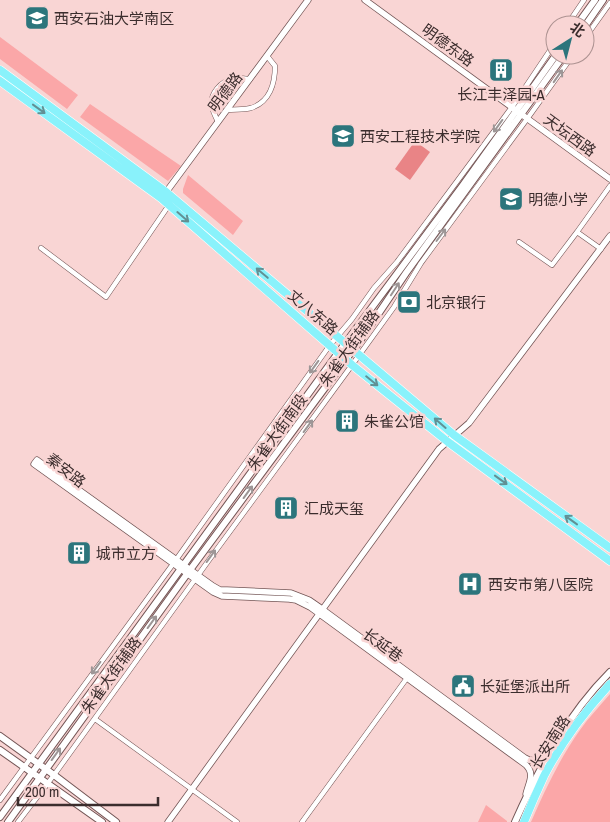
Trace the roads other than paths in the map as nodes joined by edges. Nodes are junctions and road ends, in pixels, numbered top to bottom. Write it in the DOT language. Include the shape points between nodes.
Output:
graph roads {
  1 [pos="308,0"];
  2 [pos="365,0"];
  3 [pos="584,0"];
  4 [pos="595,0"];
  5 [pos="603,0"];
  6 [pos="610,3"];
  7 [pos="574,15"];
  8 [pos="584,15"];
  9 [pos="593,15"];
  10 [pos="595,24"];
  11 [pos="267,56"];
  12 [pos="545,60"];
  13 [pos="549,65"];
  14 [pos="555,65"];
  15 [pos="566,65"];
  16 [pos="0,70"];
  17 [pos="250,79"];
  18 [pos="0,81"];
  19 [pos="227,110"];
  20 [pos="516,111"];
  21 [pos="527,119"];
  22 [pos="218,122"];
  23 [pos="610,179"];
  24 [pos="610,186"];
  25 [pos="164,195"];
  26 [pos="169,205"];
  27 [pos="577,232"];
  28 [pos="610,236"];
  29 [pos="519,242"];
  30 [pos="41,248"];
  31 [pos="601,248"];
  32 [pos="337,336"];
  33 [pos="346,344"];
  34 [pos="330,345"];
  35 [pos="353,349"];
  36 [pos="338,353"];
  37 [pos="360,354"];
  38 [pos="346,359"];
  39 [pos="352,366"];
  40 [pos="454,435"];
  41 [pos="448,442"];
  42 [pos="610,548"];
  43 [pos="610,561"];
  44 [pos="174,562"];
  45 [pos="181,567"];
  46 [pos="188,572"];
  47 [pos="196,577"];
  48 [pos="321,611"];
  49 [pos="610,672"];
  50 [pos="407,678"];
  51 [pos="610,684"];
  52 [pos="95,719"];
  53 [pos="0,736"];
  54 [pos="551,749"];
  55 [pos="0,750"];
  56 [pos="30,758"];
  57 [pos="24,767"];
  58 [pos="42,767"];
  59 [pos="32,773"];
  60 [pos="54,776"];
  61 [pos="40,778"];
  62 [pos="47,783"];
  63 [pos="192,790"];
  64 [pos="526,797"];
  65 [pos="0,800"];
  66 [pos="0,817"];
  67 [pos="8,822"];
  68 [pos="18,822"];
  69 [pos="102,822"];
  70 [pos="116,822"];
  71 [pos="168,822"];
  72 [pos="237,822"];
  73 [pos="302,822"];
  74 [pos="515,822"];
  75 [pos="524,822"];
  1 -- 11 [label="street, 明德路"];
  2 -- 20 [label="street, 明德东路"];
  3 -- 7 [label="street"];
  4 -- 8 [label="main road"];
  5 -- 9 [label="main road"];
  6 -- 10 [label="street"];
  11 -- 17 [label="street, 明德路"];
  11 -- 19 [label="street" via="275,66 275,80 270,92 250,108"];
  12 -- 20 [label="street, 朱雀大街辅路"];
  13 -- 20 [label="main road, 朱雀大街南段"];
  14 -- 20 [label="main road, 朱雀大街南段"];
  21 -- 15 [label="street, 朱雀大街辅路, one-way"];
  16 -- 25 [label="main road, 丈八东路"];
  17 -- 19 [label="street, 明德路"];
  17 -- 22 [label="street" via="235,78 218,88 213,95 212,106"];
  18 -- 25 [label="main road, 丈八东路, one-way"];
  19 -- 22 [label="street, 明德路"];
  20 -- 21 [label="street, 天坛西路"];
  20 -- 32 [label="street, 朱雀大街辅路, one-way"];
  20 -- 33 [label="main road, 朱雀大街南段"];
  35 -- 20 [label="main road, 朱雀大街南段, one-way"];
  21 -- 23 [label="street, 天坛西路"];
  37 -- 21 [label="street, 朱雀大街辅路, one-way" via="421,263"];
  22 -- 25 [label="street, 明德路"];
  24 -- 27 [label="street"];
  25 -- 26 [label="main road, 丈八东路"];
  32 -- 25 [label="main road, 丈八东路, one-way"];
  26 -- 30 [label="street" via="106,297"];
  26 -- 34 [label="main road, 丈八东路, one-way"];
  27 -- 29 [label="street" via="552,265"];
  27 -- 31 [label="street"];
  28 -- 31 [label="street"];
  31 -- 40 [label="street" via="469,423"];
  32 -- 33 [label="main road, 丈八东路"];
  32 -- 34 [label="street, 朱雀大街辅路"];
  33 -- 35 [label="main road, 丈八东路"];
  33 -- 36 [label="main road, 朱雀大街南段"];
  34 -- 36 [label="main road, 丈八东路"];
  34 -- 44 [label="street, 朱雀大街辅路, one-way"];
  35 -- 37 [label="main road, 丈八东路"];
  35 -- 38 [label="main road, 朱雀大街南段"];
  36 -- 38 [label="main road, 丈八东路"];
  36 -- 45 [label="main road, 朱雀大街南段"];
  37 -- 39 [label="street, 朱雀大街辅路"];
  40 -- 37 [label="main road, 丈八东路, one-way"];
  38 -- 39 [label="main road, 丈八东路"];
  46 -- 38 [label="main road, 朱雀大街南段, one-way"];
  39 -- 41 [label="main road, 丈八东路, one-way"];
  47 -- 39 [label="street, 朱雀大街辅路, one-way"];
  40 -- 41 [label="street"];
  42 -- 40 [label="main road, 丈八东路, one-way"];
  41 -- 43 [label="main road, 丈八东路, one-way"];
  41 -- 48 [label="street" via="438,450"];
  44 -- 44 [label="street, 秦安路" via="37,460 34,464"];
  44 -- 45 [label="street, 秦安路"];
  44 -- 56 [label="street, 朱雀大街辅路, one-way"];
  45 -- 46 [label="street, 长延巷"];
  45 -- 58 [label="main road, 朱雀大街南段"];
  46 -- 47 [label="street, 长延巷"];
  58 -- 46 [label="main road, 朱雀大街南段, one-way"];
  47 -- 48 [label="street, 长延巷" via="220,590 291,593 309,600"];
  47 -- 52 [label="street, 朱雀大街辅路"];
  48 -- 50 [label="street, 长延巷"];
  48 -- 54 [label="street, 长延巷" via="525,758 538,761"];
  48 -- 63 [label="street"];
  49 -- 54 [label="main road" via="586,699"];
  50 -- 64 [label="street, 长延巷" via="528,768 531,776"];
  50 -- 73 [label="street"];
  51 -- 75 [label="main road, 长安南路" via="556,755"];
  52 -- 60 [label="street, 朱雀大街辅路"];
  52 -- 63 [label="street"];
  53 -- 56 [label="main road"];
  54 -- 64 [label="main road"];
  55 -- 57 [label="main road"];
  56 -- 57 [label="street, 朱雀大街辅路"];
  56 -- 58 [label="main road"];
  57 -- 59 [label="main road"];
  57 -- 65 [label="street, 朱雀大街辅路"];
  58 -- 59 [label="main road, 朱雀大街南段"];
  58 -- 60 [label="main road"];
  58 -- 61 [label="main road, 朱雀大街南段"];
  59 -- 61 [label="main road"];
  59 -- 66 [label="main road, 朱雀大街南段"];
  60 -- 62 [label="street, 朱雀大街辅路"];
  60 -- 70 [label="main road"];
  61 -- 62 [label="main road"];
  61 -- 67 [label="main road, 朱雀大街南段"];
  62 -- 68 [label="street, 朱雀大街辅路"];
  62 -- 69 [label="main road"];
  63 -- 71 [label="street"];
  63 -- 72 [label="street"];
  64 -- 74 [label="main road"];
}
